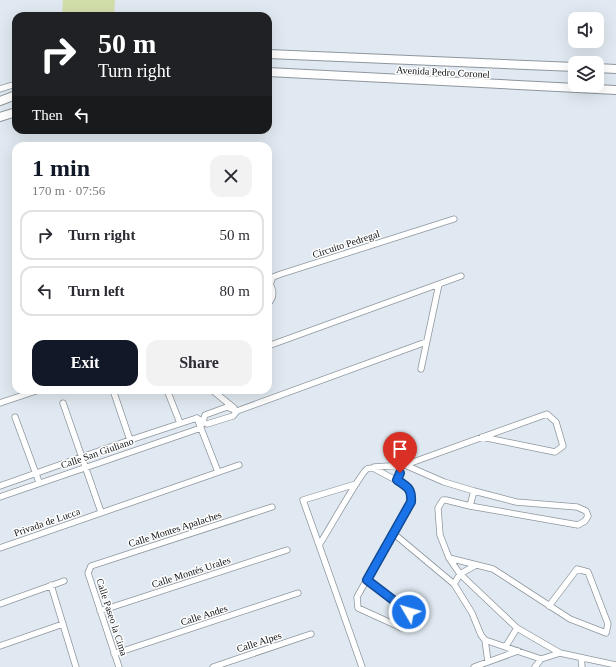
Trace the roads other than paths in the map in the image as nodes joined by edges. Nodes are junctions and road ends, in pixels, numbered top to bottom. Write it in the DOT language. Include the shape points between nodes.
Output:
graph roads {
  1 [pos="272,54"];
  2 [pos="568,67"];
  3 [pos="604,68"];
  4 [pos="616,69"];
  5 [pos="272,72"];
  6 [pos="12,85"];
  7 [pos="0,89"];
  8 [pos="616,90"];
  9 [pos="12,96"];
  10 [pos="0,101"];
  11 [pos="12,109"];
  12 [pos="0,112"];
  13 [pos="12,113"];
  14 [pos="0,117"];
  15 [pos="454,219"];
  16 [pos="461,276"];
  17 [pos="272,279"];
  18 [pos="439,284"];
  19 [pos="272,290"];
  20 [pos="272,300"];
  21 [pos="426,342"];
  22 [pos="272,345"];
  23 [pos="421,369"];
  24 [pos="27,394"];
  25 [pos="114,394"];
  26 [pos="169,394"];
  27 [pos="217,394"];
  28 [pos="0,403"];
  29 [pos="63,403"];
  30 [pos="237,411"];
  31 [pos="15,417"];
  32 [pos="197,418"];
  33 [pos="204,421"];
  34 [pos="180,423"];
  35 [pos="201,428"];
  36 [pos="482,437"];
  37 [pos="130,440"];
  38 [pos="82,457"];
  39 [pos="239,465"];
  40 [pos="404,465"];
  41 [pos="85,467"];
  42 [pos="373,468"];
  43 [pos="218,472"];
  44 [pos="35,474"];
  45 [pos="397,480"];
  46 [pos="39,482"];
  47 [pos="356,484"];
  48 [pos="0,486"];
  49 [pos="474,491"];
  50 [pos="0,497"];
  51 [pos="470,506"];
  52 [pos="272,507"];
  53 [pos="101,512"];
  54 [pos="393,533"];
  55 [pos="320,546"];
  56 [pos="0,548"];
  57 [pos="287,550"];
  58 [pos="449,558"];
  59 [pos="476,565"];
  60 [pos="88,573"];
  61 [pos="460,574"];
  62 [pos="367,580"];
  63 [pos="64,581"];
  64 [pos="454,584"];
  65 [pos="51,586"];
  66 [pos="298,593"];
  67 [pos="0,604"];
  68 [pos="549,606"];
  69 [pos="100,611"];
  70 [pos="63,624"];
  71 [pos="518,628"];
  72 [pos="311,634"];
  73 [pos="486,640"];
  74 [pos="0,646"];
  75 [pos="506,646"];
  76 [pos="518,651"];
  77 [pos="114,654"];
  78 [pos="560,654"];
  79 [pos="581,658"];
  80 [pos="541,659"];
  81 [pos="488,662"];
  82 [pos="616,665"];
  83 [pos="76,667"];
  84 [pos="119,667"];
  85 [pos="213,667"];
  86 [pos="362,667"];
  87 [pos="474,667"];
  88 [pos="535,667"];
  89 [pos="582,667"];
  1 -- 2 [label="main road, Avenida Pedro Coronel"];
  3 -- 4 [label="main road"];
  5 -- 8 [label="main road, Avenida Pedro Coronel"];
  6 -- 7 [label="street"];
  9 -- 10 [label="main road"];
  11 -- 12 [label="main road"];
  13 -- 14 [label="main road"];
  15 -- 17 [label="street, Circuito Pedregal"];
  16 -- 18 [label="street"];
  18 -- 21 [label="street"];
  18 -- 22 [label="street"];
  19 -- 20 [label="street, Circuito Pedregal"];
  21 -- 23 [label="street"];
  21 -- 30 [label="street"];
  24 -- 28 [label="street"];
  25 -- 37 [label="street"];
  26 -- 34 [label="street"];
  27 -- 30 [label="street"];
  29 -- 38 [label="street"];
  30 -- 33 [label="street" via="233,416 214,422 207,424"];
  30 -- 33 [label="street" via="227,407 205,415"];
  31 -- 44 [label="street"];
  32 -- 33 [label="street"];
  32 -- 34 [label="street, Calle San Giuliano"];
  32 -- 35 [label="street"];
  33 -- 35 [label="street"];
  34 -- 37 [label="street, Calle San Giuliano"];
  35 -- 41 [label="street, Calle San Giuliano"];
  35 -- 43 [label="street"];
  36 -- 36 [label="street" via="547,414 556,422 563,446 555,452"];
  36 -- 40 [label="street"];
  37 -- 38 [label="street, Calle San Giuliano"];
  38 -- 41 [label="street"];
  38 -- 44 [label="street, Calle San Giuliano"];
  39 -- 43 [label="street, Privada de Lucca"];
  40 -- 42 [label="street"];
  40 -- 45 [label="street"];
  40 -- 49 [label="street" via="444,482"];
  41 -- 46 [label="street, Calle San Giuliano"];
  41 -- 53 [label="street"];
  42 -- 45 [label="street"];
  42 -- 47 [label="street" via="366,469"];
  43 -- 53 [label="street, Privada de Lucca"];
  44 -- 46 [label="street"];
  44 -- 48 [label="street, Calle San Giuliano"];
  45 -- 54 [label="street" via="410,487 412,492 411,502"];
  46 -- 50 [label="street, Calle San Giuliano"];
  47 -- 55 [label="street"];
  47 -- 55 [label="street" via="303,500"];
  49 -- 51 [label="street"];
  49 -- 51 [label="street" via="516,502 577,507 586,511 588,516 578,525"];
  51 -- 58 [label="street" via="443,500 438,508 440,535"];
  52 -- 60 [label="street, Calle Montes Apalaches" via="91,566"];
  53 -- 56 [label="street, Privada de Lucca"];
  54 -- 62 [label="street"];
  54 -- 64 [label="street"];
  55 -- 86 [label="street"];
  57 -- 69 [label="street, Calle Montés Urales"];
  58 -- 59 [label="street"];
  58 -- 61 [label="street"];
  59 -- 61 [label="street"];
  59 -- 68 [label="street" via="493,569"];
  60 -- 69 [label="street, Calle Paseo la Cima"];
  61 -- 64 [label="street"];
  61 -- 71 [label="street"];
  62 -- 62 [label="street" via="358,597 358,608 402,628 409,625 412,619 409,612"];
  63 -- 65 [label="street"];
  64 -- 73 [label="street"];
  65 -- 67 [label="street"];
  65 -- 70 [label="street"];
  66 -- 77 [label="street, Calle Andes"];
  68 -- 68 [label="street" via="576,569 588,572 608,624 606,633"];
  69 -- 77 [label="street, Calle Paseo la Cima"];
  70 -- 74 [label="street"];
  70 -- 83 [label="street"];
  71 -- 75 [label="street"];
  71 -- 78 [label="street"];
  72 -- 85 [label="street, Calle Alpes"];
  73 -- 75 [label="street"];
  73 -- 81 [label="street"];
  75 -- 76 [label="street"];
  76 -- 80 [label="street"];
  76 -- 81 [label="street"];
  77 -- 84 [label="street, Calle Paseo la Cima"];
  78 -- 79 [label="street"];
  78 -- 80 [label="street"];
  79 -- 82 [label="street"];
  79 -- 89 [label="street"];
  80 -- 88 [label="street"];
  81 -- 87 [label="street"];
}
